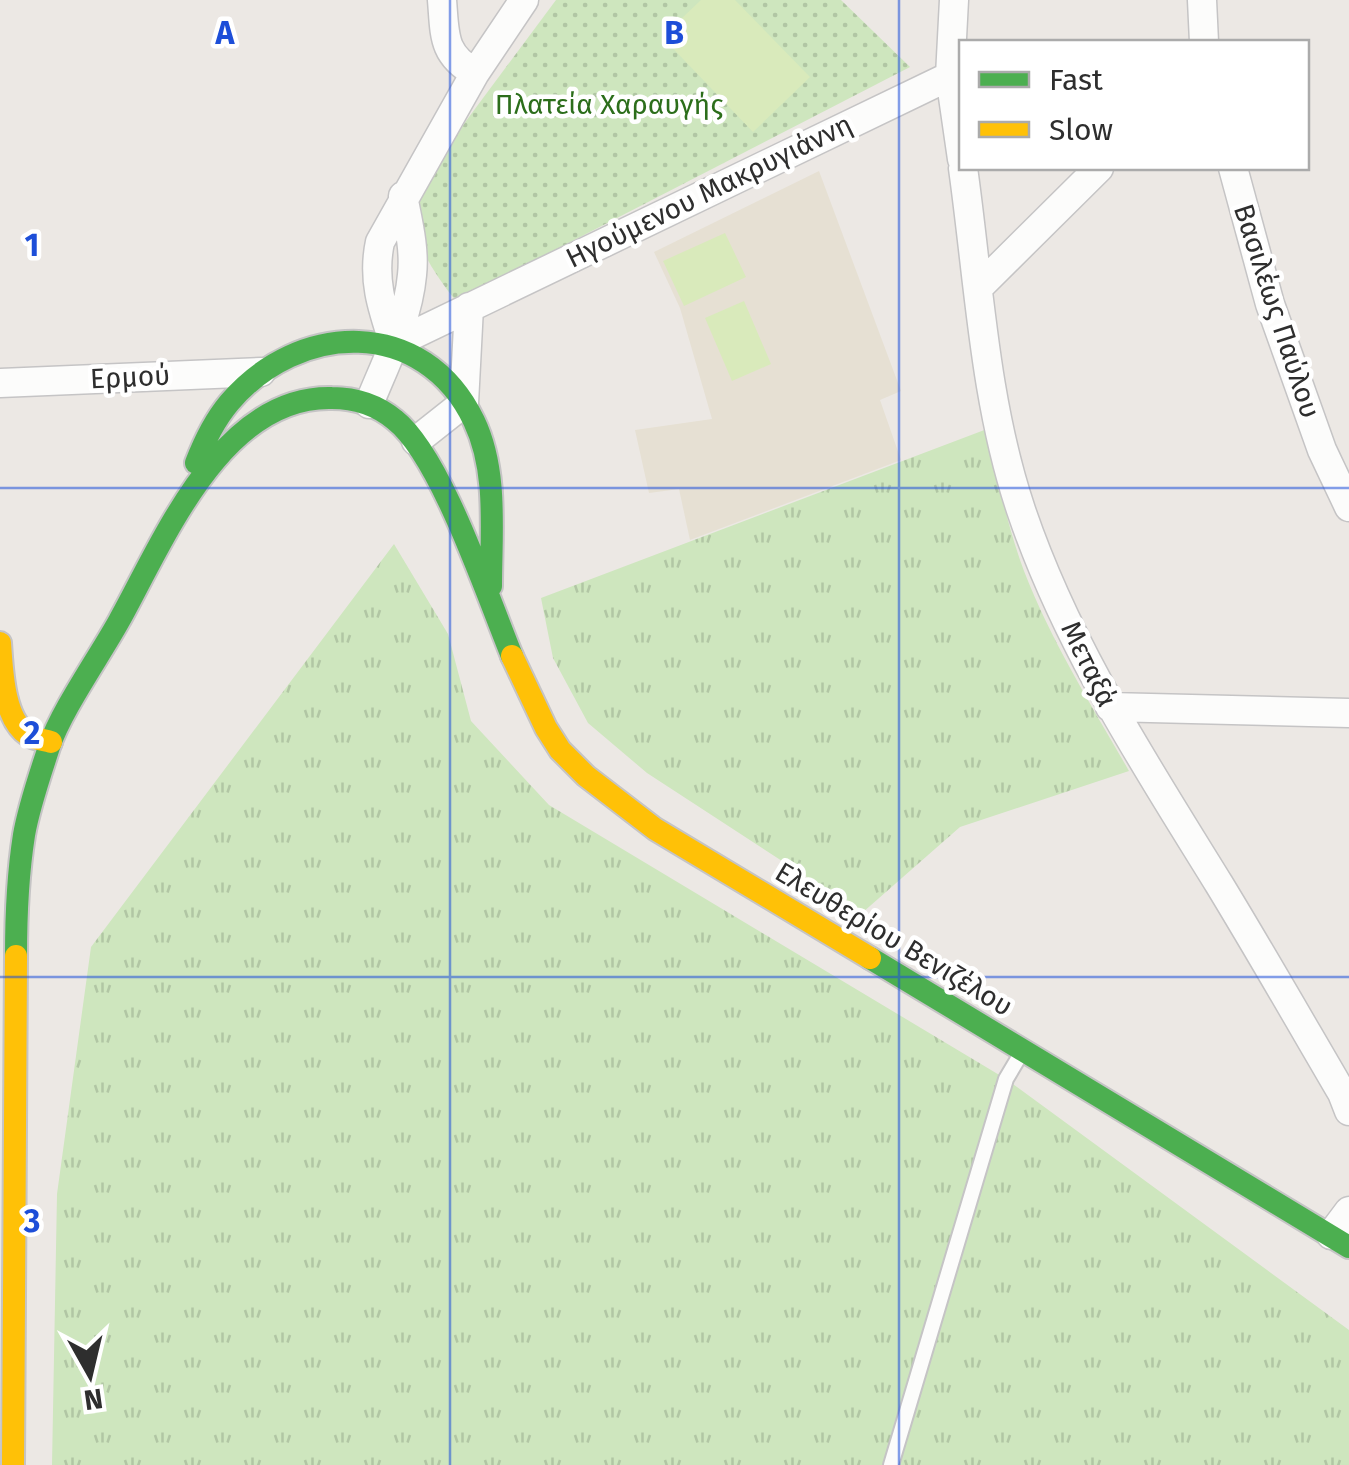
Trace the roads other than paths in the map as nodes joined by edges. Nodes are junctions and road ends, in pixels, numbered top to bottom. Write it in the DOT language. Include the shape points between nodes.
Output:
graph roads {
  1 [pos="442,0"];
  2 [pos="524,0"];
  3 [pos="954,0"];
  4 [pos="1202,0"];
  5 [pos="1204,40"];
  6 [pos="475,73"];
  7 [pos="950,76"];
  8 [pos="959,138"];
  9 [pos="963,170"];
  10 [pos="1096,170"];
  11 [pos="1234,170"];
  12 [pos="978,288"];
  13 [pos="469,306"];
  14 [pos="394,344"];
  15 [pos="260,372"];
  16 [pos="0,383"];
  17 [pos="464,403"];
  18 [pos="368,404"];
  19 [pos="416,441"];
  20 [pos="184,504"];
  21 [pos="1349,508"];
  22 [pos="491,604"];
  23 [pos="0,643"];
  24 [pos="1110,707"];
  25 [pos="1349,714"];
  26 [pos="51,742"];
  27 [pos="10,858"];
  28 [pos="8,918"];
  29 [pos="1022,1052"];
  30 [pos="1349,1111"];
  31 [pos="1349,1211"];
  32 [pos="1340,1241"];
  33 [pos="13,1465"];
  34 [pos="892,1465"];
  1 -- 6 [label="street" via="448,48"];
  2 -- 6 [label="street"];
  3 -- 7 [label="street"];
  4 -- 5 [label="street"];
  6 -- 14 [label="street" via="380,242 378,296"];
  7 -- 8 [label="street"];
  7 -- 13 [label="street, Ηγούμενου Μακρυγιάννη"];
  9 -- 12 [label="street, Μεταξά"];
  10 -- 12 [label="street"];
  11 -- 21 [label="street, Βασιλέως Παύλου" via="1270,304"];
  12 -- 24 [label="street, Μεταξά" via="988,368 1020,508"];
  13 -- 14 [label="street, Ηγούμενου Μακρυγιάννη"];
  13 -- 17 [label="street"];
  14 -- 15 [label="main road, Ελευθερίου Βενιζέλου" via="316,347"];
  14 -- 17 [label="main road, Ελευθερίου Βενιζέλου" via="436,368"];
  14 -- 18 [label="street"];
  15 -- 16 [label="street, Ερμού"];
  15 -- 20 [label="main road, Ελευθερίου Βενιζέλου" via="208,434"];
  17 -- 19 [label="street"];
  17 -- 22 [label="main road, Ελευθερίου Βενιζέλου" via="488,477"];
  18 -- 19 [label="main road, Ελευθερίου Βενιζέλου"];
  18 -- 20 [label="main road, Ελευθερίου Βενιζέλου" via="328,396 270,410 214,462"];
  19 -- 22 [label="main road, Ελευθερίου Βενιζέλου"];
  20 -- 26 [label="main road"];
  22 -- 29 [label="main road, Ελευθερίου Βενιζέλου" via="546,728 586,776 655,829"];
  23 -- 26 [label="main road" via="16,718 29,736"];
  24 -- 25 [label="street"];
  24 -- 30 [label="street, Μεταξά"];
  26 -- 27 [label="main road"];
  27 -- 28 [label="main road"];
  28 -- 33 [label="main road"];
  29 -- 32 [label="main road, Ελευθερίου Βενιζέλου"];
  29 -- 34 [label="lane" via="1006,1079"];
  31 -- 32 [label="street"];
}
